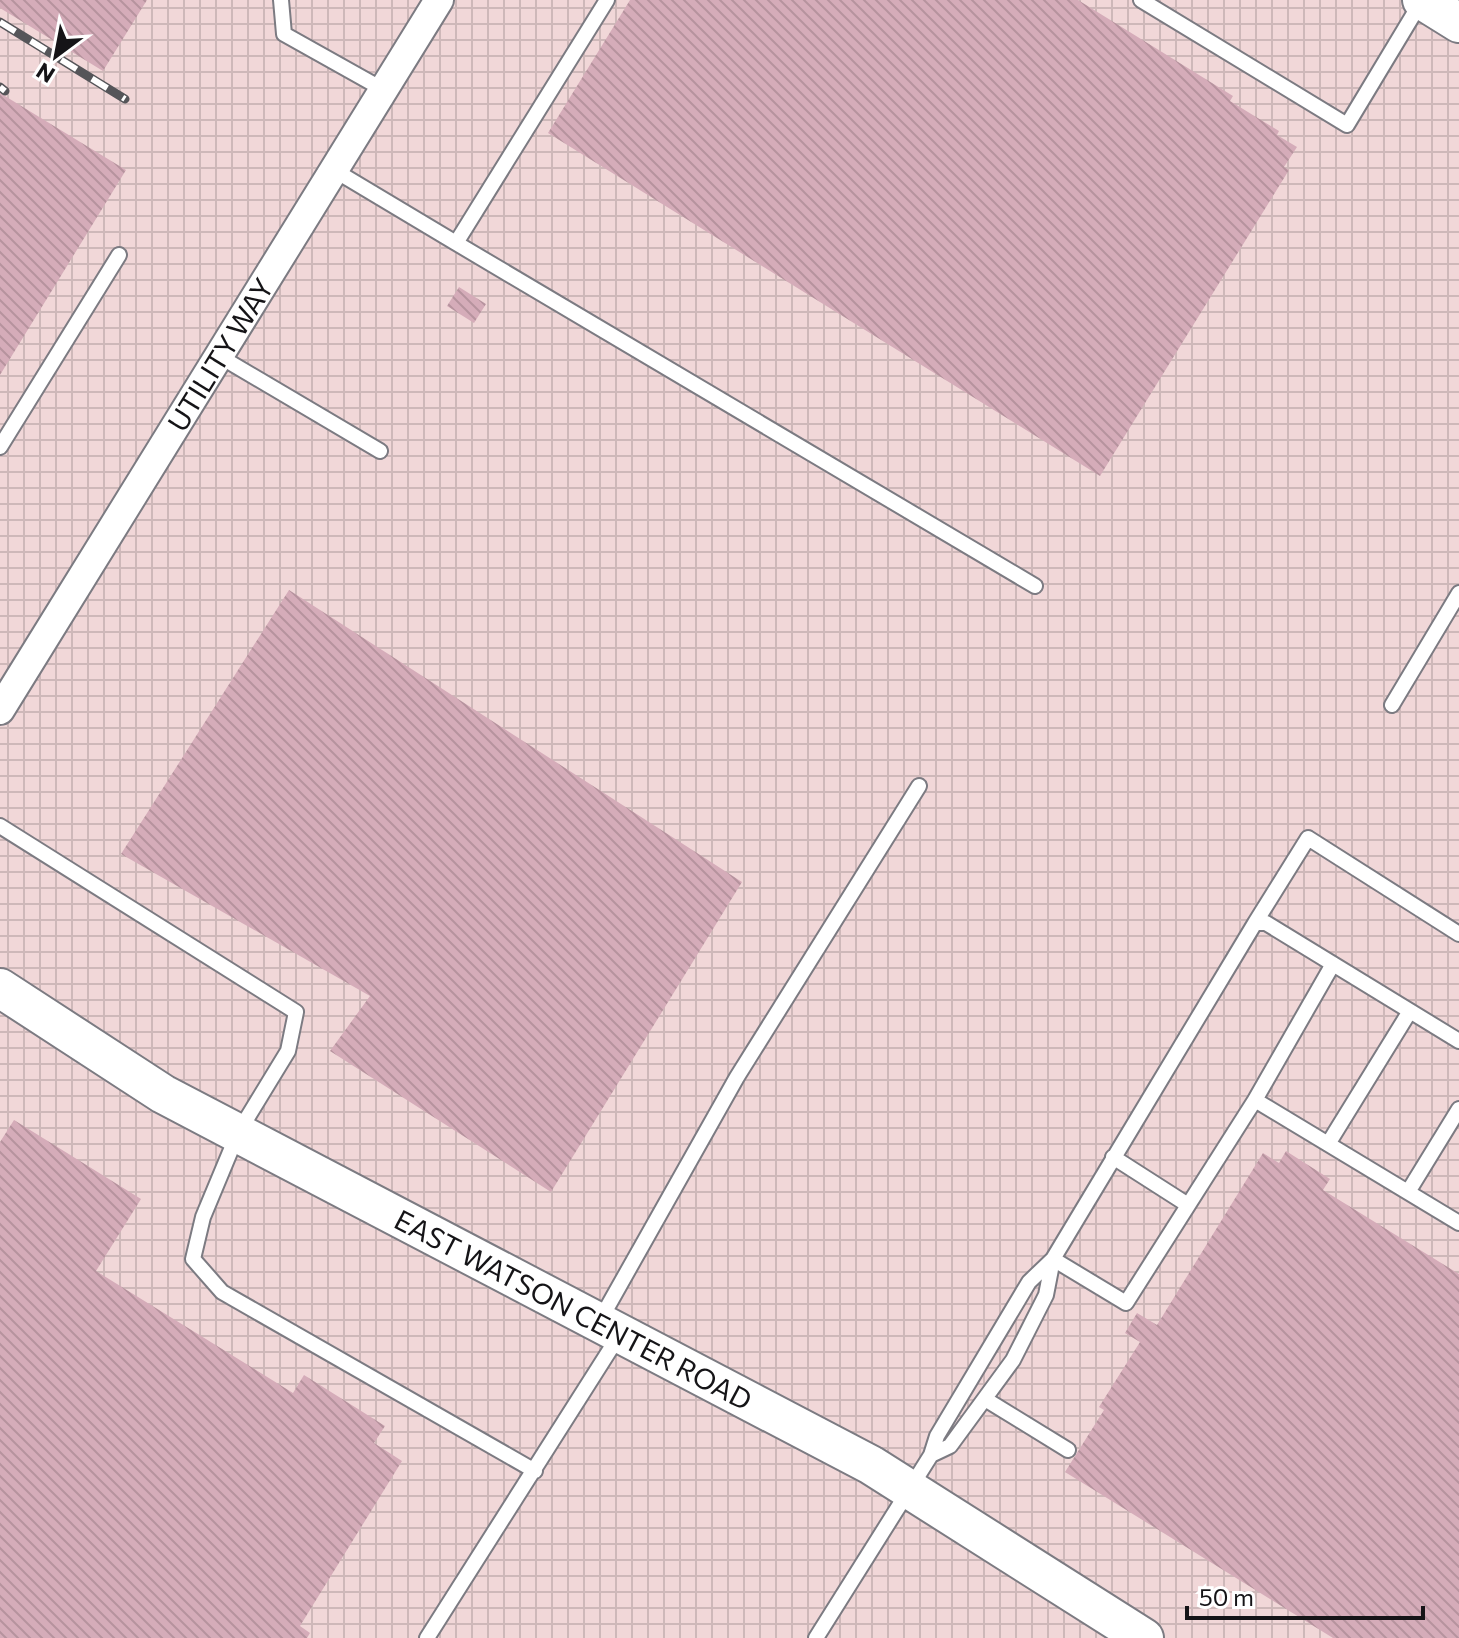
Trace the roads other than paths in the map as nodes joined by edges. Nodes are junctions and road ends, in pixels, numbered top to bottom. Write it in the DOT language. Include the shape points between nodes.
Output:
graph roads {
  1 [pos="281,0"];
  2 [pos="439,0"];
  3 [pos="607,0"];
  4 [pos="1141,0"];
  5 [pos="1437,7"];
  6 [pos="384,90"];
  7 [pos="334,170"];
  8 [pos="456,243"];
  9 [pos="119,255"];
  10 [pos="219,356"];
  11 [pos="0,447"];
  12 [pos="380,451"];
  13 [pos="1035,586"];
  14 [pos="1459,593"];
  15 [pos="1392,705"];
  16 [pos="0,710"];
  17 [pos="919,786"];
  18 [pos="0,826"];
  19 [pos="1255,923"];
  20 [pos="1459,934"];
  21 [pos="1333,964"];
  22 [pos="0,988"];
  23 [pos="1410,1011"];
  24 [pos="1459,1041"];
  25 [pos="1255,1100"];
  26 [pos="1459,1109"];
  27 [pos="238,1133"];
  28 [pos="1328,1144"];
  29 [pos="1113,1157"];
  30 [pos="1408,1192"];
  31 [pos="1188,1205"];
  32 [pos="1459,1223"];
  33 [pos="1053,1259"];
  34 [pos="610,1328"];
  35 [pos="985,1399"];
  36 [pos="1068,1450"];
  37 [pos="931,1455"];
  38 [pos="535,1471"];
  39 [pos="909,1489"];
  40 [pos="427,1638"];
  41 [pos="816,1638"];
  42 [pos="1144,1638"];
  1 -- 6 [label="lane" via="284,34"];
  2 -- 6 [label="street, UTILITY WAY"];
  3 -- 8 [label="lane"];
  4 -- 5 [label="lane" via="1347,125"];
  6 -- 7 [label="street, UTILITY WAY"];
  7 -- 8 [label="lane"];
  7 -- 10 [label="street, UTILITY WAY"];
  8 -- 13 [label="lane"];
  9 -- 11 [label="lane"];
  10 -- 12 [label="lane"];
  10 -- 16 [label="street, UTILITY WAY"];
  14 -- 15 [label="lane"];
  17 -- 34 [label="lane" via="737,1077"];
  18 -- 27 [label="lane" via="296,1012 288,1051"];
  19 -- 20 [label="lane" via="1308,838"];
  19 -- 21 [label="lane" via="1266,923"];
  19 -- 29 [label="lane"];
  21 -- 23 [label="lane"];
  21 -- 25 [label="lane"];
  22 -- 27 [label="street, EAST WATSON CENTER ROAD" via="163,1094"];
  23 -- 24 [label="lane"];
  23 -- 28 [label="lane"];
  25 -- 28 [label="lane"];
  25 -- 31 [label="lane"];
  26 -- 30 [label="lane"];
  27 -- 34 [label="street, EAST WATSON CENTER ROAD"];
  27 -- 38 [label="lane" via="203,1217 193,1259 222,1292"];
  28 -- 30 [label="lane"];
  29 -- 31 [label="lane"];
  29 -- 33 [label="lane"];
  30 -- 32 [label="lane"];
  31 -- 33 [label="lane" via="1126,1303"];
  33 -- 35 [label="lane" via="1046,1295 1013,1360"];
  33 -- 37 [label="lane" via="1029,1282 937,1436"];
  34 -- 38 [label="lane"];
  34 -- 39 [label="street, EAST WATSON CENTER ROAD"];
  35 -- 36 [label="lane"];
  35 -- 37 [label="lane" via="950,1446"];
  37 -- 39 [label="lane"];
  38 -- 40 [label="lane"];
  39 -- 41 [label="lane"];
  39 -- 42 [label="street, EAST WATSON CENTER ROAD"];
}
